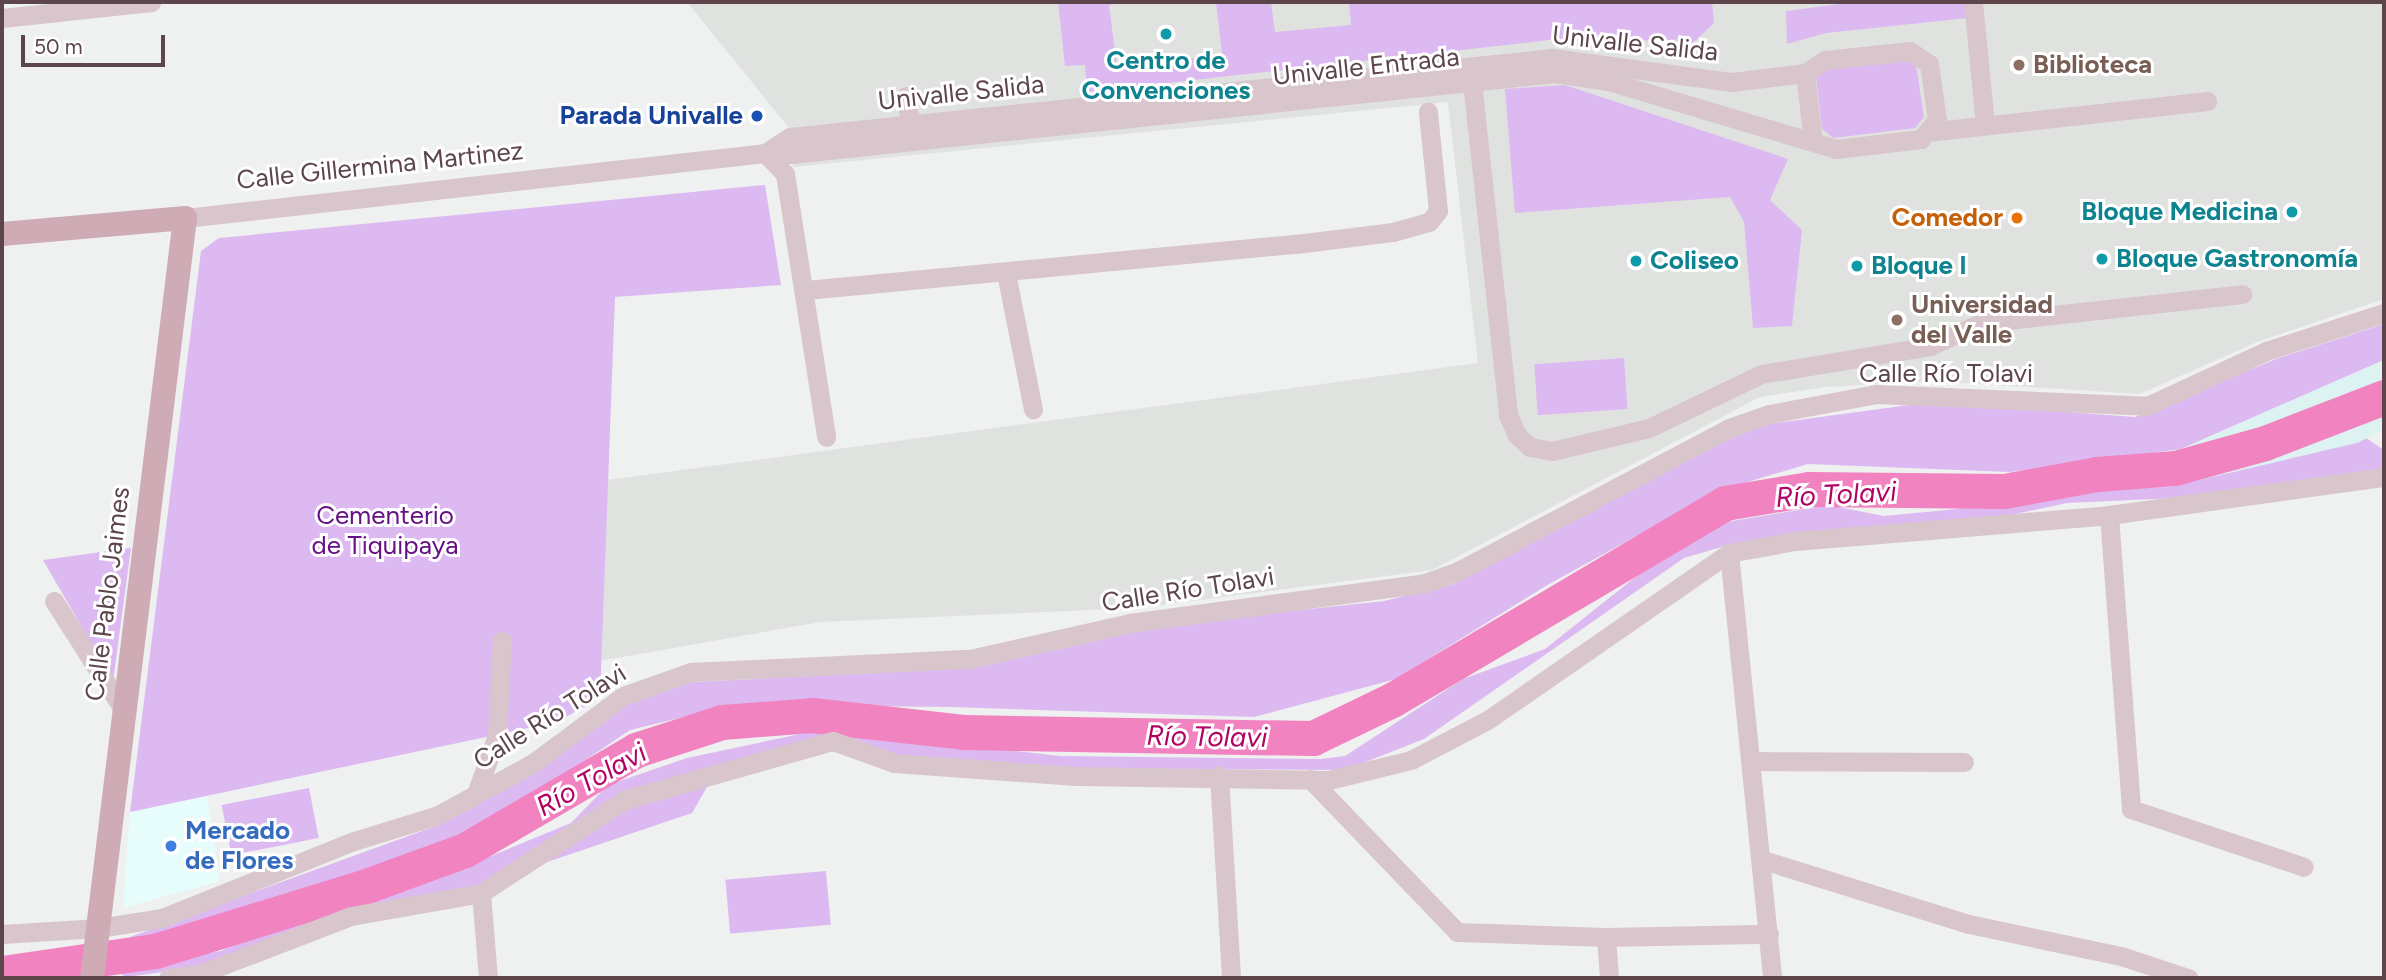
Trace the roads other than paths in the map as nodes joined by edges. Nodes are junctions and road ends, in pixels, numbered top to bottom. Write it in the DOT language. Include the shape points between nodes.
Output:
graph roads {
  1 [pos="151,2"];
  2 [pos="1973,2"];
  3 [pos="2,18"];
  4 [pos="1805,74"];
  5 [pos="1472,82"];
  6 [pos="906,96"];
  7 [pos="2207,101"];
  8 [pos="1428,112"];
  9 [pos="1055,118"];
  10 [pos="1985,125"];
  11 [pos="1927,132"];
  12 [pos="911,133"];
  13 [pos="1813,142"];
  14 [pos="790,146"];
  15 [pos="765,153"];
  16 [pos="185,218"];
  17 [pos="2,234"];
  18 [pos="1006,273"];
  19 [pos="806,290"];
  20 [pos="2242,294"];
  21 [pos="2384,313"];
  22 [pos="1033,409"];
  23 [pos="826,438"];
  24 [pos="2384,477"];
  25 [pos="2109,515"];
  26 [pos="1728,553"];
  27 [pos="54,601"];
  28 [pos="502,641"];
  29 [pos="124,711"];
  30 [pos="1752,761"];
  31 [pos="1964,762"];
  32 [pos="1219,775"];
  33 [pos="1310,779"];
  34 [pos="476,794"];
  35 [pos="1763,860"];
  36 [pos="2304,867"];
  37 [pos="481,893"];
  38 [pos="98,933"];
  39 [pos="2,934"];
  40 [pos="1769,934"];
  41 [pos="1606,937"];
  42 [pos="93,974"];
  43 [pos="168,978"];
  44 [pos="488,978"];
  45 [pos="1231,978"];
  46 [pos="1609,978"];
  47 [pos="1772,978"];
  48 [pos="2188,978"];
  1 -- 3 [label="street"];
  2 -- 10 [label="street"];
  4 -- 9 [label="street, Univalle Salida" via="1732,82 1552,58"];
  4 -- 11 [label="street" via="1825,60 1910,51 1929,64 1937,120"];
  4 -- 13 [label="street"];
  5 -- 9 [label="street, Univalle Entrada"];
  5 -- 13 [label="street, Univalle Entrada" via="1555,73 1608,80"];
  5 -- 20 [label="street" via="1508,415 1517,435 1530,447 1552,451 1649,428 1773,370 1930,346 1981,323"];
  6 -- 12 [label="street"];
  7 -- 10 [label="street"];
  8 -- 18 [label="street" via="1438,211 1429,222 1351,237"];
  9 -- 12 [label="street, Univalle Entrada"];
  10 -- 11 [label="street"];
  11 -- 13 [label="street" via="1921,139 1836,149"];
  12 -- 14 [label="street, Univalle Salida"];
  14 -- 15 [label="street, Calle Gillermina Martinez"];
  15 -- 16 [label="street, Calle Gillermina Martinez"];
  15 -- 19 [label="street" via="785,174"];
  16 -- 17 [label="main road, Calle Gillermina Martinez"];
  16 -- 29 [label="main road, Calle Pablo Jaimes"];
  18 -- 19 [label="street"];
  18 -- 22 [label="street"];
  19 -- 23 [label="street"];
  21 -- 34 [label="street, Calle Río Tolavi" via="2266,351 2147,406 1877,394 1769,414 1729,428 1460,570 1425,583 1130,623 970,659 691,672 623,696 533,763"];
  24 -- 25 [label="street"];
  25 -- 26 [label="street" via="1795,541"];
  25 -- 36 [label="street" via="2132,809"];
  26 -- 30 [label="street"];
  26 -- 33 [label="street" via="1478,725 1411,761 1329,780"];
  27 -- 29 [label="street"];
  28 -- 34 [label="street" via="498,735"];
  29 -- 38 [label="main road, Calle Pablo Jaimes"];
  30 -- 31 [label="street"];
  30 -- 35 [label="street"];
  32 -- 33 [label="street"];
  32 -- 37 [label="street" via="1077,776 894,763 834,741 624,800"];
  32 -- 45 [label="street"];
  33 -- 41 [label="street" via="1457,932"];
  34 -- 38 [label="street, Calle Río Tolavi" via="438,815 354,841 162,918"];
  35 -- 40 [label="street"];
  35 -- 48 [label="street" via="1969,923 2121,956"];
  37 -- 43 [label="street" via="351,916 200,974"];
  37 -- 44 [label="street"];
  38 -- 39 [label="street, Calle Río Tolavi"];
  38 -- 42 [label="main road, Calle Pablo Jaimes"];
  40 -- 41 [label="street"];
  40 -- 47 [label="street"];
  41 -- 46 [label="street"];
}
